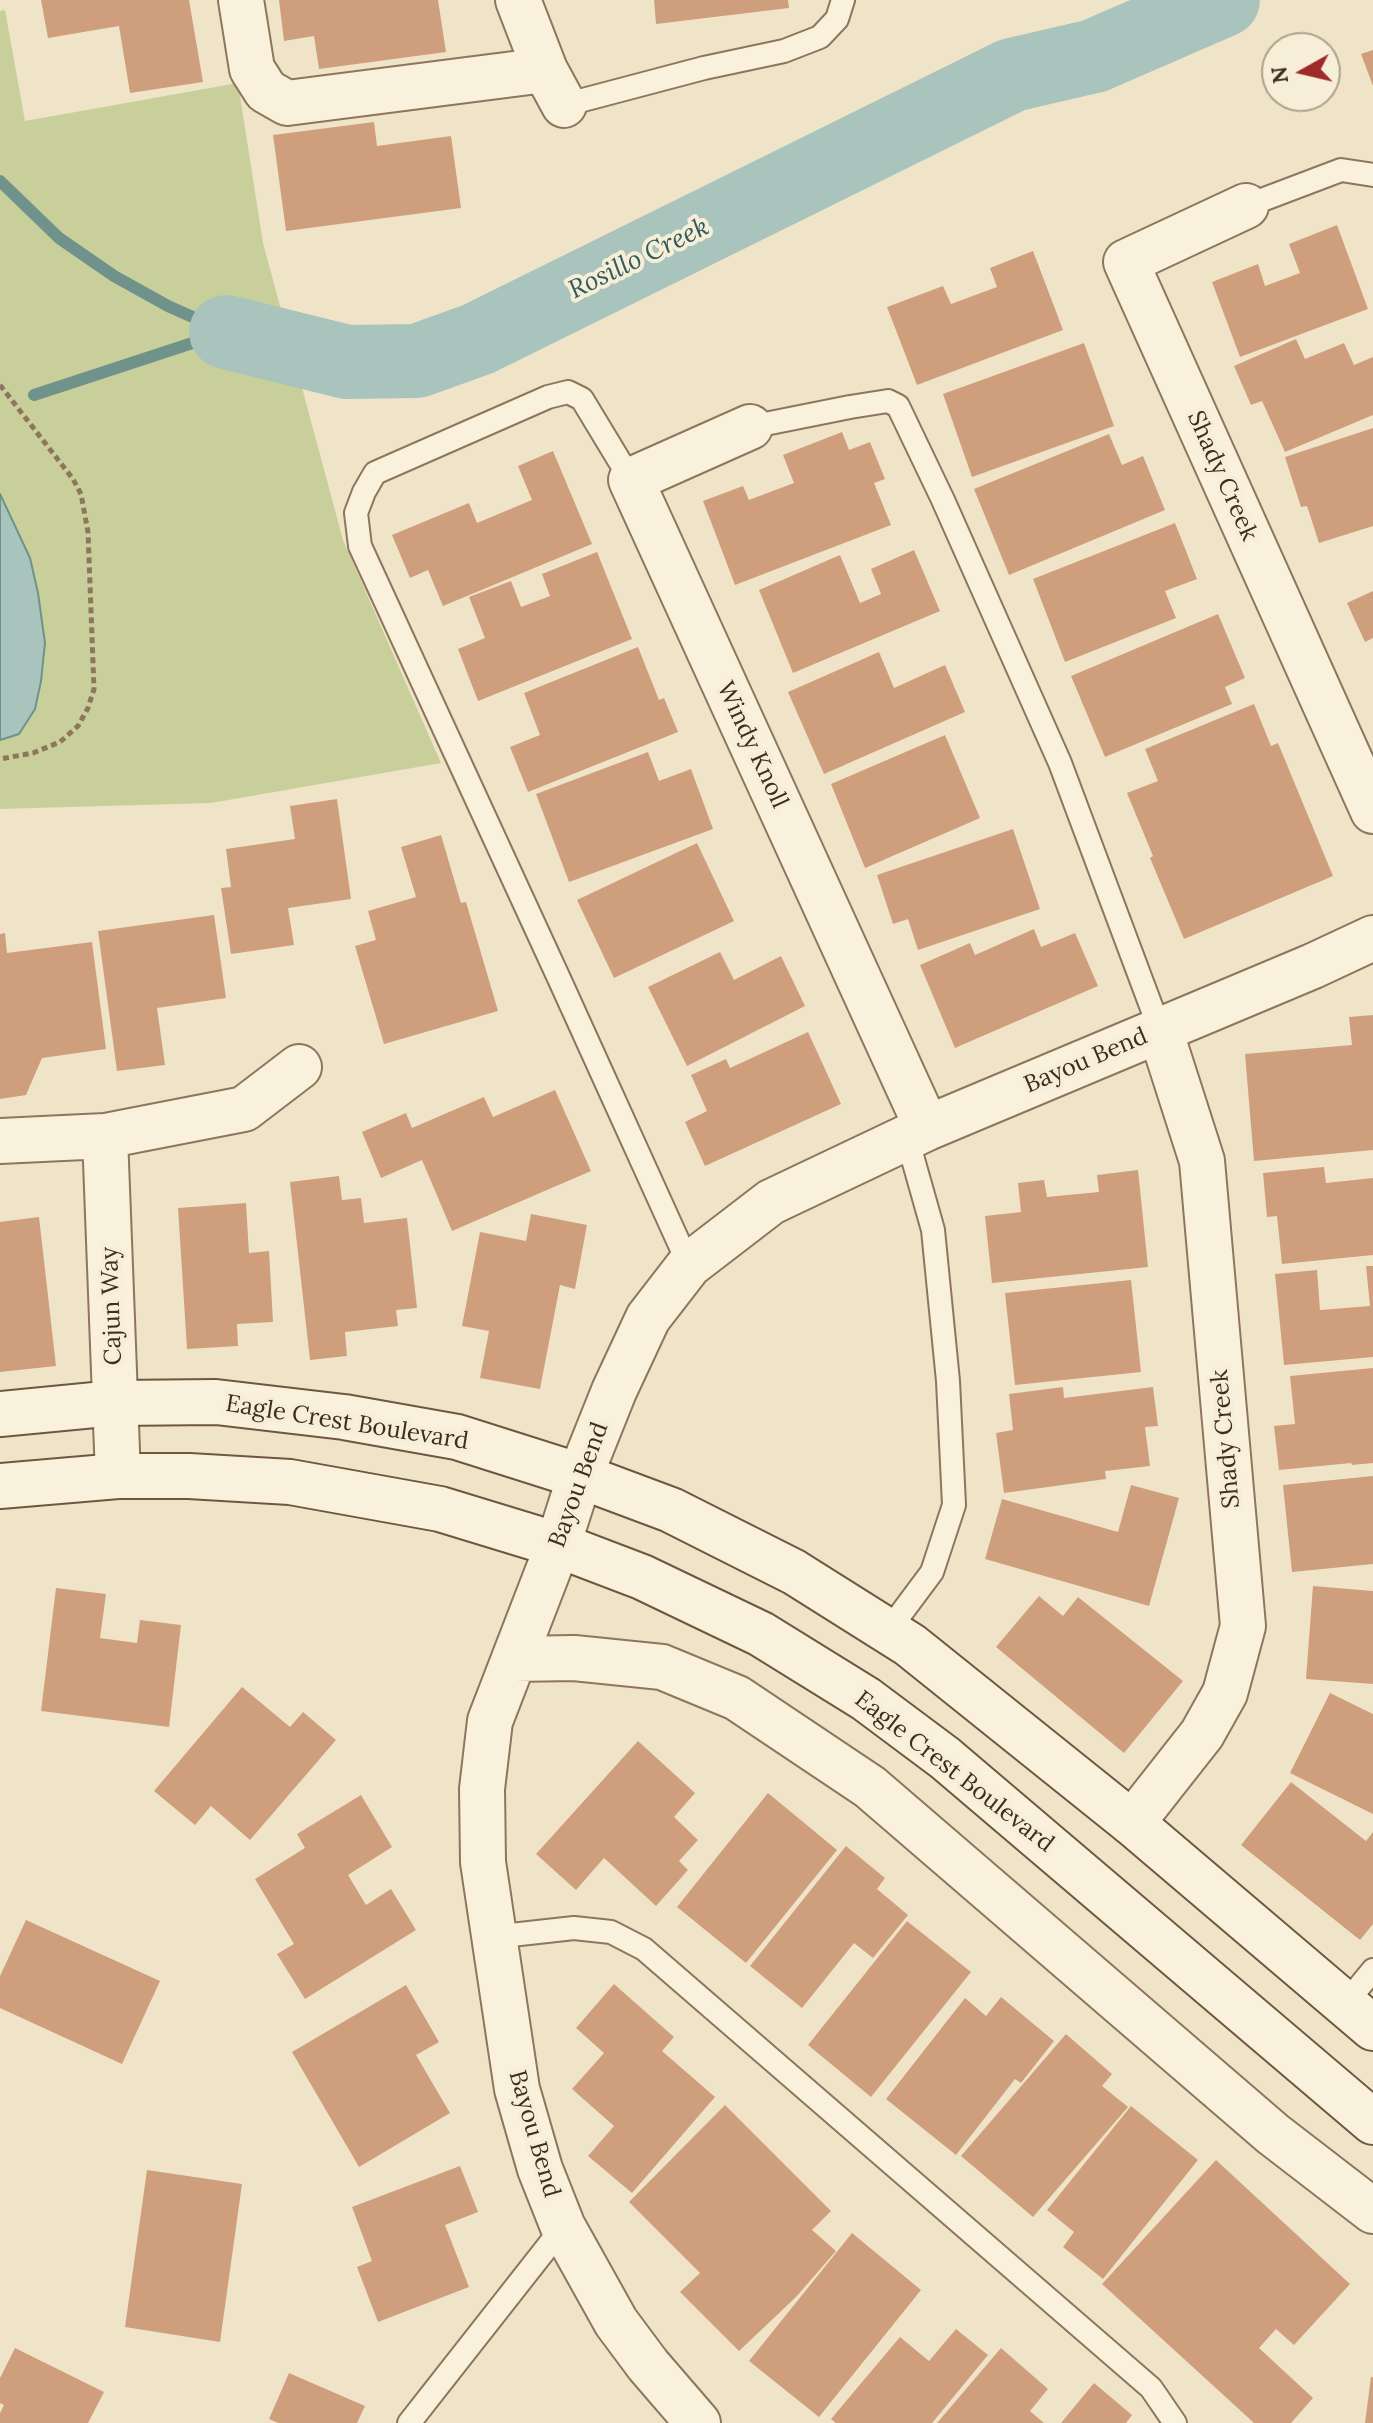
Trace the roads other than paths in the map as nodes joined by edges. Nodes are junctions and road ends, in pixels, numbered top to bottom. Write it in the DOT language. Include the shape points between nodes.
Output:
graph roads {
  1 [pos="241,0"];
  2 [pos="518,0"];
  3 [pos="843,0"];
  4 [pos="554,88"];
  5 [pos="1373,175"];
  6 [pos="1246,206"];
  7 [pos="750,427"];
  8 [pos="631,480"];
  9 [pos="1373,811"];
  10 [pos="1373,938"];
  11 [pos="1160,1030"];
  12 [pos="299,1067"];
  13 [pos="917,1133"];
  14 [pos="105,1136"];
  15 [pos="0,1141"];
  16 [pos="689,1265"];
  17 [pos="115,1403"];
  18 [pos="0,1414"];
  19 [pos="118,1476"];
  20 [pos="580,1476"];
  21 [pos="0,1486"];
  22 [pos="558,1545"];
  23 [pos="888,1631"];
  24 [pos="514,1659"];
  25 [pos="1132,1823"];
  26 [pos="493,1937"];
  27 [pos="1373,1970"];
  28 [pos="1359,2016"];
  29 [pos="1373,2122"];
  30 [pos="1373,2211"];
  31 [pos="563,2227"];
  32 [pos="409,2423"];
  33 [pos="698,2423"];
  34 [pos="1175,2423"];
  1 -- 4 [label="street" via="252,69 266,91 287,103"];
  2 -- 4 [label="street"];
  3 -- 4 [label="lane" via="837,19 820,37 796,46"];
  5 -- 6 [label="lane" via="1341,170"];
  6 -- 9 [label="street, Shady Creek" via="1126,262"];
  7 -- 8 [label="street"];
  7 -- 11 [label="lane" via="888,401 898,406 1060,763"];
  8 -- 13 [label="street, Windy Knoll"];
  8 -- 16 [label="lane" via="582,399 568,392 375,473 356,513 360,546"];
  10 -- 11 [label="street, Bayou Bend"];
  11 -- 13 [label="street, Bayou Bend"];
  11 -- 25 [label="street, Shady Creek" via="1202,1161 1243,1626 1225,1693 1202,1734"];
  12 -- 14 [label="street" via="244,1109"];
  13 -- 16 [label="street, Bayou Bend" via="771,1202"];
  13 -- 23 [label="lane" via="933,1230 954,1505 932,1572"];
  14 -- 15 [label="street"];
  14 -- 17 [label="street, Cajun Way"];
  16 -- 20 [label="street, Bayou Bend" via="648,1318"];
  17 -- 18 [label="street, Eagle Crest Boulevard"];
  17 -- 19 [label="street, Cajun Way"];
  17 -- 20 [label="street, Eagle Crest Boulevard" via="216,1402 344,1417 457,1437"];
  19 -- 21 [label="street, Eagle Crest Boulevard"];
  19 -- 22 [label="street, Eagle Crest Boulevard" via="290,1482 440,1509"];
  20 -- 22 [label="street, Bayou Bend"];
  20 -- 23 [label="street, Eagle Crest Boulevard" via="671,1510 767,1558"];
  22 -- 24 [label="street, Bayou Bend"];
  22 -- 29 [label="street, Eagle Crest Boulevard" via="642,1577 761,1634 866,1699 945,1758"];
  23 -- 25 [label="street, Eagle Crest Boulevard"];
  24 -- 26 [label="street, Bayou Bend" via="490,1721 482,1789 483,1862"];
  24 -- 30 [label="street" via="574,1658 662,1667 737,1698 870,1787 1273,2134"];
  25 -- 28 [label="street, Eagle Crest Boulevard"];
  26 -- 31 [label="street, Bayou Bend" via="517,2089"];
  26 -- 34 [label="lane" via="574,1928 611,1932 644,1949 1151,2388"];
  27 -- 28 [label="lane"];
  31 -- 32 [label="lane"];
  31 -- 33 [label="street, Bayou Bend" via="616,2322"];
}
